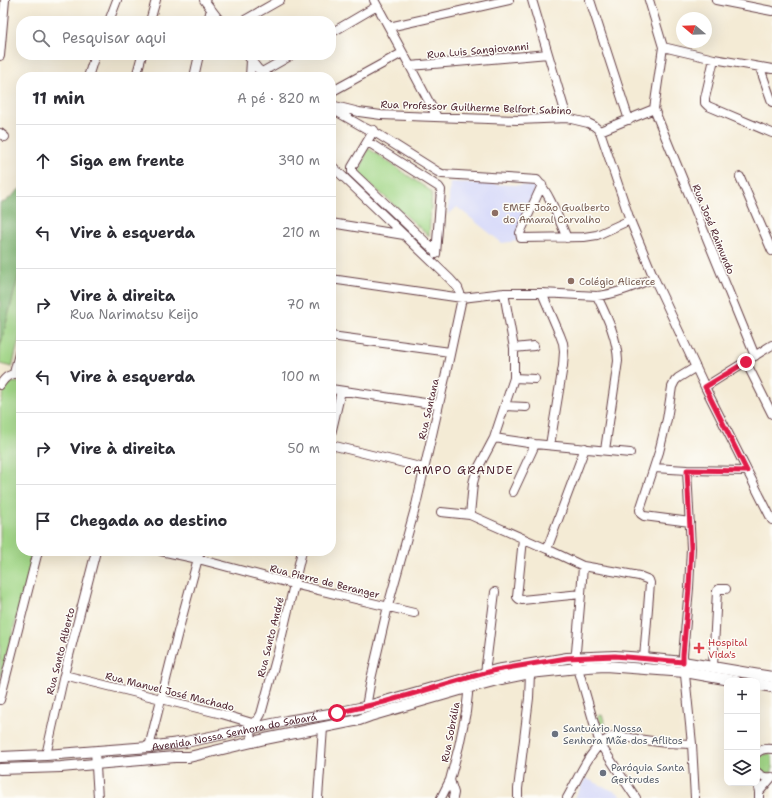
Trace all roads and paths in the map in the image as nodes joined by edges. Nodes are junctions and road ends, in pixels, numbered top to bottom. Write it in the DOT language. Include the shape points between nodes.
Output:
graph roads {
  1 [pos="6,0"];
  2 [pos="117,0"];
  3 [pos="156,0"];
  4 [pos="204,0"];
  5 [pos="280,0"];
  6 [pos="509,0"];
  7 [pos="532,0"];
  8 [pos="590,0"];
  9 [pos="649,0"];
  10 [pos="716,0"];
  11 [pos="375,3"];
  12 [pos="211,9"];
  13 [pos="772,11"];
  14 [pos="111,16"];
  15 [pos="151,16"];
  16 [pos="209,16"];
  17 [pos="216,16"];
  18 [pos="252,16"];
  19 [pos="389,27"];
  20 [pos="336,30"];
  21 [pos="663,47"];
  22 [pos="402,52"];
  23 [pos="548,54"];
  24 [pos="0,56"];
  25 [pos="714,59"];
  26 [pos="93,60"];
  27 [pos="141,60"];
  28 [pos="198,60"];
  29 [pos="249,60"];
  30 [pos="251,60"];
  31 [pos="285,60"];
  32 [pos="410,66"];
  33 [pos="760,68"];
  34 [pos="772,69"];
  35 [pos="90,72"];
  36 [pos="137,72"];
  37 [pos="195,72"];
  38 [pos="250,72"];
  39 [pos="262,72"];
  40 [pos="267,72"];
  41 [pos="336,89"];
  42 [pos="772,102"];
  43 [pos="336,108"];
  44 [pos="654,109"];
  45 [pos="336,110"];
  46 [pos="358,112"];
  47 [pos="437,117"];
  48 [pos="567,118"];
  49 [pos="629,120"];
  50 [pos="374,131"];
  51 [pos="600,131"];
  52 [pos="772,133"];
  53 [pos="368,142"];
  54 [pos="336,170"];
  55 [pos="740,178"];
  56 [pos="542,185"];
  57 [pos="630,220"];
  58 [pos="336,224"];
  59 [pos="404,235"];
  60 [pos="567,238"];
  61 [pos="772,251"];
  62 [pos="436,252"];
  63 [pos="436,265"];
  64 [pos="654,278"];
  65 [pos="336,280"];
  66 [pos="504,293"];
  67 [pos="542,293"];
  68 [pos="597,296"];
  69 [pos="462,298"];
  70 [pos="336,337"];
  71 [pos="772,345"];
  72 [pos="534,346"];
  73 [pos="514,348"];
  74 [pos="450,352"];
  75 [pos="755,356"];
  76 [pos="746,362"];
  77 [pos="696,367"];
  78 [pos="16,373"];
  79 [pos="514,378"];
  80 [pos="535,378"];
  81 [pos="0,386"];
  82 [pos="705,387"];
  83 [pos="336,390"];
  84 [pos="341,391"];
  85 [pos="438,405"];
  86 [pos="505,406"];
  87 [pos="526,407"];
  88 [pos="336,412"];
  89 [pos="772,414"];
  90 [pos="494,438"];
  91 [pos="535,444"];
  92 [pos="550,445"];
  93 [pos="336,446"];
  94 [pos="585,448"];
  95 [pos="604,450"];
  96 [pos="630,453"];
  97 [pos="424,468"];
  98 [pos="654,468"];
  99 [pos="687,470"];
  100 [pos="747,471"];
  101 [pos="513,492"];
  102 [pos="440,512"];
  103 [pos="470,516"];
  104 [pos="772,520"];
  105 [pos="690,522"];
  106 [pos="523,539"];
  107 [pos="547,549"];
  108 [pos="37,556"];
  109 [pos="95,556"];
  110 [pos="199,556"];
  111 [pos="202,556"];
  112 [pos="301,556"];
  113 [pos="583,566"];
  114 [pos="293,584"];
  115 [pos="726,589"];
  116 [pos="495,592"];
  117 [pos="581,594"];
  118 [pos="388,606"];
  119 [pos="414,613"];
  120 [pos="644,658"];
  121 [pos="683,662"];
  122 [pos="576,663"];
  123 [pos="713,666"];
  124 [pos="685,672"];
  125 [pos="485,673"];
  126 [pos="530,673"];
  127 [pos="64,675"];
  128 [pos="772,677"];
  129 [pos="724,679"];
  130 [pos="760,685"];
  131 [pos="772,687"];
  132 [pos="467,688"];
  133 [pos="0,700"];
  134 [pos="161,700"];
  135 [pos="366,707"];
  136 [pos="359,720"];
  137 [pos="251,726"];
  138 [pos="323,728"];
  139 [pos="252,743"];
  140 [pos="600,744"];
  141 [pos="692,744"];
  142 [pos="149,747"];
  143 [pos="772,749"];
  144 [pos="760,751"];
  145 [pos="96,752"];
  146 [pos="46,755"];
  147 [pos="0,757"];
  148 [pos="96,764"];
  149 [pos="0,769"];
  150 [pos="760,775"];
  151 [pos="772,777"];
  152 [pos="450,780"];
  153 [pos="759,795"];
  154 [pos="98,798"];
  155 [pos="318,798"];
  156 [pos="442,798"];
  157 [pos="453,798"];
  158 [pos="518,798"];
  159 [pos="567,798"];
  160 [pos="636,798"];
  161 [pos="695,798"];
  1 -- 24 [label="street"];
  2 -- 14 [label="street"];
  3 -- 15 [label="street"];
  4 -- 12 [label="street"];
  5 -- 18 [label="street"];
  6 -- 19 [label="street"];
  7 -- 23 [label="street"];
  8 -- 49 [label="street"];
  9 -- 21 [label="street"];
  10 -- 13 [label="street"];
  11 -- 19 [label="street"];
  11 -- 20 [label="street"];
  12 -- 16 [label="street"];
  12 -- 17 [label="street"];
  19 -- 22 [label="street"];
  21 -- 25 [label="street"];
  21 -- 44 [label="street"];
  22 -- 32 [label="street"];
  22 -- 41 [label="street"];
  23 -- 32 [label="street, Rua Luis Sangiovanni"];
  23 -- 48 [label="street"];
  25 -- 33 [label="street"];
  25 -- 52 [label="street" via="704,98 706,104"];
  26 -- 35 [label="street"];
  27 -- 36 [label="street"];
  28 -- 37 [label="street"];
  29 -- 38 [label="street"];
  30 -- 39 [label="street"];
  31 -- 40 [label="street"];
  32 -- 47 [label="street"];
  33 -- 34 [label="street"];
  33 -- 42 [label="street"];
  43 -- 46 [label="street, Rua Professor Guilherme Belfort Sabino"];
  44 -- 49 [label="street"];
  44 -- 75 [label="street, Rua José Raimundo"];
  45 -- 50 [label="street"];
  46 -- 47 [label="street, Rua Professor Guilherme Belfort Sabino"];
  46 -- 50 [label="street"];
  47 -- 48 [label="street, Rua Professor Guilherme Belfort Sabino" via="518,120"];
  48 -- 51 [label="street, Rua Professor Guilherme Belfort Sabino" via="588,123"];
  49 -- 51 [label="street"];
  50 -- 53 [label="street"];
  50 -- 56 [label="street" via="442,174 537,180"];
  51 -- 57 [label="street"];
  53 -- 62 [label="street" via="441,190"];
  53 -- 62 [label="street" via="352,167 352,172"];
  54 -- 59 [label="street"];
  55 -- 61 [label="street"];
  56 -- 60 [label="street"];
  56 -- 60 [label="street" via="520,237"];
  57 -- 60 [label="street" via="597,235"];
  57 -- 64 [label="street"];
  58 -- 59 [label="street"];
  59 -- 63 [label="street"];
  62 -- 63 [label="street"];
  63 -- 69 [label="street" via="458,288"];
  64 -- 68 [label="street" via="617,292"];
  64 -- 77 [label="street"];
  65 -- 69 [label="street"];
  66 -- 67 [label="street"];
  66 -- 69 [label="street"];
  66 -- 73 [label="street"];
  67 -- 68 [label="street"];
  67 -- 92 [label="street" via="564,351"];
  68 -- 95 [label="street" via="618,353"];
  69 -- 74 [label="street, Rua Santana"];
  70 -- 74 [label="street"];
  71 -- 75 [label="street"];
  72 -- 73 [label="street"];
  73 -- 79 [label="street"];
  74 -- 85 [label="street, Rua Santana"];
  75 -- 76 [label="street"];
  76 -- 82 [label="street"];
  76 -- 89 [label="street"];
  77 -- 82 [label="street"];
  77 -- 98 [label="street" via="675,382"];
  78 -- 81 [label="street" via="6,377"];
  79 -- 80 [label="street"];
  79 -- 86 [label="street"];
  82 -- 100 [label="street"];
  83 -- 84 [label="street"];
  84 -- 85 [label="street"];
  84 -- 88 [label="street"];
  85 -- 97 [label="street, Rua Santana"];
  86 -- 87 [label="street"];
  86 -- 90 [label="street"];
  90 -- 91 [label="street"];
  90 -- 103 [label="street" via="476,472"];
  91 -- 92 [label="street"];
  91 -- 101 [label="street"];
  92 -- 94 [label="street"];
  93 -- 97 [label="street"];
  94 -- 95 [label="street"];
  94 -- 107 [label="street"];
  95 -- 96 [label="street"];
  97 -- 118 [label="street, Rua Santana"];
  98 -- 99 [label="street"];
  98 -- 105 [label="street" via="640,510 641,514"];
  99 -- 100 [label="street"];
  99 -- 105 [label="street"];
  100 -- 104 [label="street"];
  102 -- 103 [label="street"];
  103 -- 106 [label="street"];
  105 -- 121 [label="street" via="689,588"];
  106 -- 107 [label="street"];
  106 -- 117 [label="street" via="519,599"];
  107 -- 113 [label="street"];
  108 -- 133 [label="street"];
  109 -- 127 [label="street, Rua Santo Alberto"];
  110 -- 134 [label="street"];
  111 -- 114 [label="street, Rua Pierre de Beranger"];
  112 -- 114 [label="street, Rua Santo André"];
  113 -- 117 [label="street"];
  113 -- 120 [label="street" via="649,580"];
  114 -- 118 [label="street, Rua Pierre de Beranger"];
  114 -- 137 [label="street, Rua Santo André" via="261,714"];
  115 -- 123 [label="street" via="717,591"];
  116 -- 125 [label="street"];
  117 -- 122 [label="street"];
  118 -- 119 [label="street, Rua Pierre de Beranger"];
  118 -- 135 [label="street, Rua Santana"];
  120 -- 121 [label="main road, Avenida Nossa Senhora do Sabará"];
  120 -- 122 [label="main road, Avenida Nossa Senhora do Sabará" via="615,656"];
  121 -- 123 [label="main road, Avenida Nossa Senhora do Sabará"];
  121 -- 124 [label="street"];
  122 -- 124 [label="main road, Avenida Nossa Senhora do Sabará"];
  122 -- 125 [label="main road, Avenida Nossa Senhora do Sabará" via="526,665"];
  122 -- 126 [label="main road, Avenida Nossa Senhora do Sabará"];
  122 -- 140 [label="street"];
  123 -- 128 [label="main road, Avenida Nossa Senhora do Sabará"];
  124 -- 129 [label="main road, Avenida Nossa Senhora do Sabará"];
  124 -- 141 [label="street"];
  125 -- 135 [label="main road, Avenida Nossa Senhora do Sabará"];
  126 -- 132 [label="main road, Avenida Nossa Senhora do Sabará"];
  126 -- 158 [label="street"];
  127 -- 134 [label="street, Rua Manuel José Machado"];
  127 -- 146 [label="street, Rua Santo Alberto"];
  130 -- 131 [label="main road"];
  132 -- 136 [label="main road, Avenida Nossa Senhora do Sabará"];
  132 -- 152 [label="street, Rua Sobrália" via="466,712"];
  134 -- 137 [label="street, Rua Manuel José Machado" via="222,714"];
  134 -- 142 [label="street"];
  135 -- 136 [label="main road" via="364,715"];
  135 -- 137 [label="main road, Avenida Nossa Senhora do Sabará"];
  136 -- 138 [label="main road, Avenida Nossa Senhora do Sabará"];
  137 -- 139 [label="street"];
  137 -- 142 [label="main road, Avenida Nossa Senhora do Sabará" via="186,742"];
  138 -- 139 [label="main road, Avenida Nossa Senhora do Sabará"];
  138 -- 155 [label="street"];
  139 -- 148 [label="main road, Avenida Nossa Senhora do Sabará" via="190,757"];
  140 -- 141 [label="street" via="616,736"];
  140 -- 159 [label="street" via="585,764"];
  140 -- 160 [label="street"];
  141 -- 161 [label="street"];
  142 -- 145 [label="main road, Avenida Nossa Senhora do Sabará"];
  143 -- 144 [label="street"];
  145 -- 146 [label="main road, Avenida Nossa Senhora do Sabará"];
  145 -- 148 [label="street"];
  146 -- 147 [label="main road, Avenida Nossa Senhora do Sabará"];
  148 -- 149 [label="main road, Avenida Nossa Senhora do Sabará"];
  148 -- 154 [label="street"];
  150 -- 151 [label="street"];
  151 -- 153 [label="street"];
  152 -- 156 [label="street, Rua Sobrália"];
  152 -- 157 [label="street, Rua Sobrália"];
}
